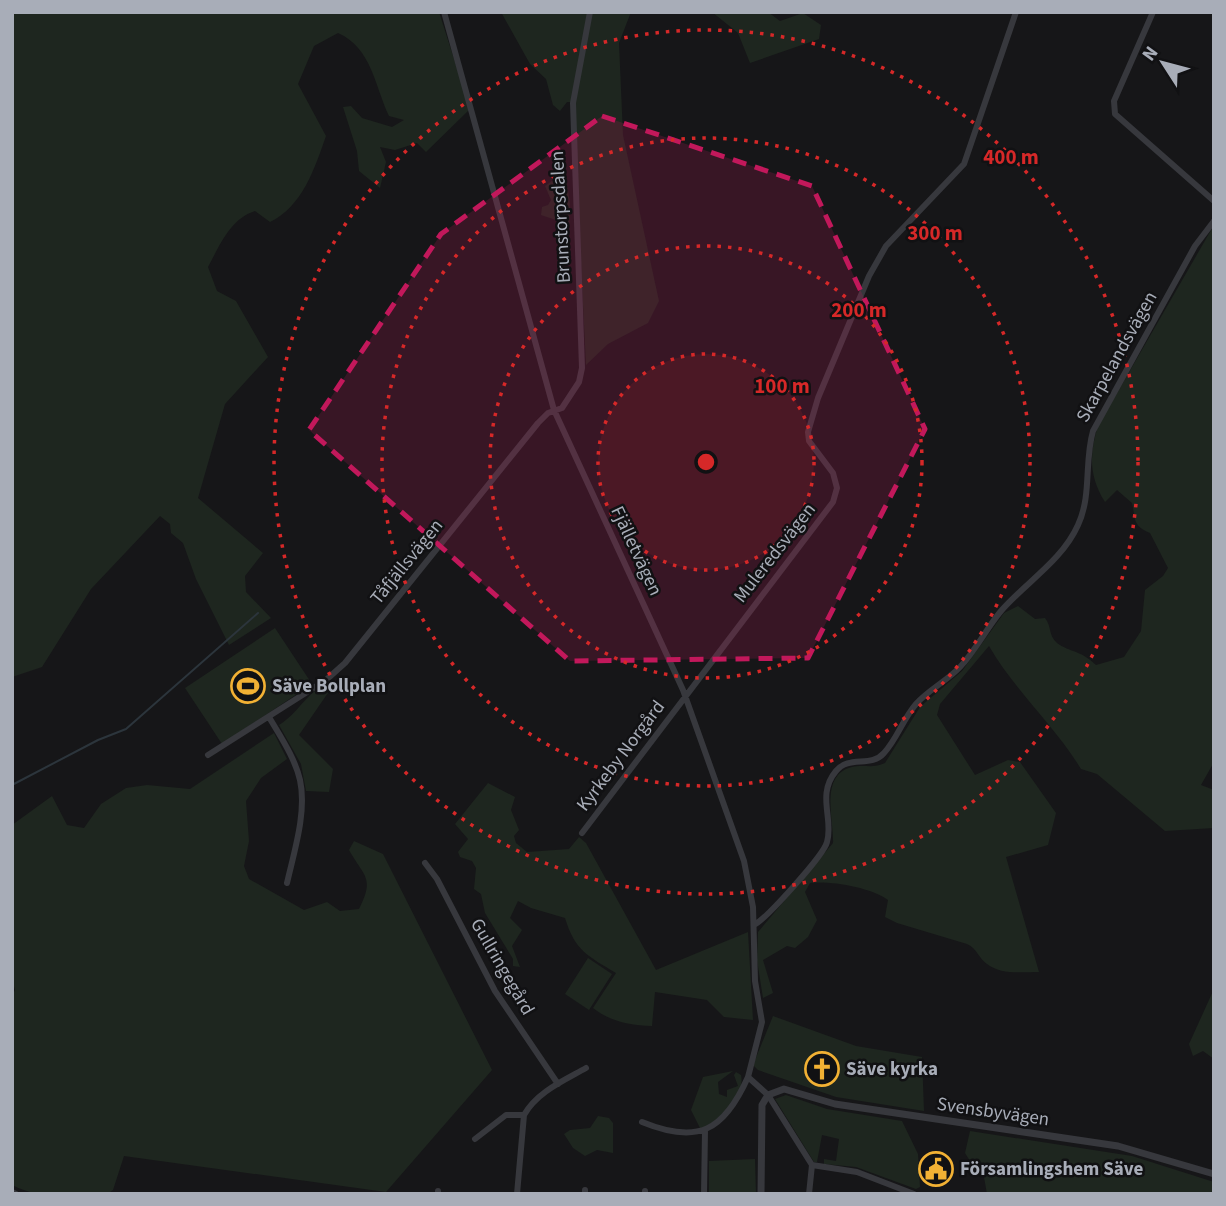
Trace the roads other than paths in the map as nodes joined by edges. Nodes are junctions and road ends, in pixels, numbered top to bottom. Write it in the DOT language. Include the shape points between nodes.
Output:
graph roads {
  1 [pos="444,12"];
  2 [pos="590,12"];
  3 [pos="1016,12"];
  4 [pos="1153,12"];
  5 [pos="1214,200"];
  6 [pos="1214,221"];
  7 [pos="554,410"];
  8 [pos="685,697"];
  9 [pos="269,717"];
  10 [pos="208,755"];
  11 [pos="582,833"];
  12 [pos="425,863"];
  13 [pos="287,883"];
  14 [pos="754,925"];
  15 [pos="586,1068"];
  16 [pos="748,1077"];
  17 [pos="558,1084"];
  18 [pos="768,1095"];
  19 [pos="524,1115"];
  20 [pos="642,1122"];
  21 [pos="705,1131"];
  22 [pos="475,1139"];
  23 [pos="812,1165"];
  24 [pos="1214,1174"];
  25 [pos="517,1194"];
  26 [pos="704,1194"];
  27 [pos="761,1194"];
  28 [pos="808,1194"];
  29 [pos="914,1194"];
  1 -- 7 [label="street, Fjälletvägen"];
  2 -- 7 [label="street, Brunstorpsdalen" via="573,103 582,368 571,395 562,408"];
  3 -- 8 [label="street, Muleredsvägen" via="964,164 886,246 818,398 809,441 833,473 837,488 833,502"];
  4 -- 5 [label="street" via="1114,101 1115,114"];
  6 -- 14 [label="street, Skarpelandsvägen" via="1195,246 1093,431 1086,499 1075,531 1033,581 1000,611 962,666 917,703 884,753 873,761 846,764 834,773 825,801 828,835 824,849 769,914"];
  7 -- 8 [label="street, Fjälletvägen"];
  7 -- 9 [label="street, Tåfjällsvägen" via="538,423 345,663"];
  8 -- 11 [label="street, Kyrkeby Norgård"];
  8 -- 14 [label="street, Fjälletvägen" via="743,855"];
  9 -- 10 [label="street, Tåfjällsvägen"];
  9 -- 13 [label="street" via="300,785"];
  12 -- 17 [label="street, Gullringegård" via="496,992"];
  14 -- 16 [label="street, Fjälletvägen" via="755,981 762,1022"];
  15 -- 17 [label="street"];
  16 -- 18 [label="street"];
  16 -- 21 [label="street, Fjälletvägen" via="733,1106"];
  17 -- 19 [label="street" via="534,1100"];
  18 -- 23 [label="street"];
  18 -- 24 [label="street, Svensbyvägen" via="784,1088 835,1104 1111,1144"];
  18 -- 27 [label="street" via="761,1113"];
  19 -- 22 [label="street" via="506,1115"];
  19 -- 25 [label="street"];
  20 -- 21 [label="street" via="675,1133"];
  21 -- 26 [label="street"];
  23 -- 28 [label="street"];
  23 -- 29 [label="street" via="858,1172"];
}
